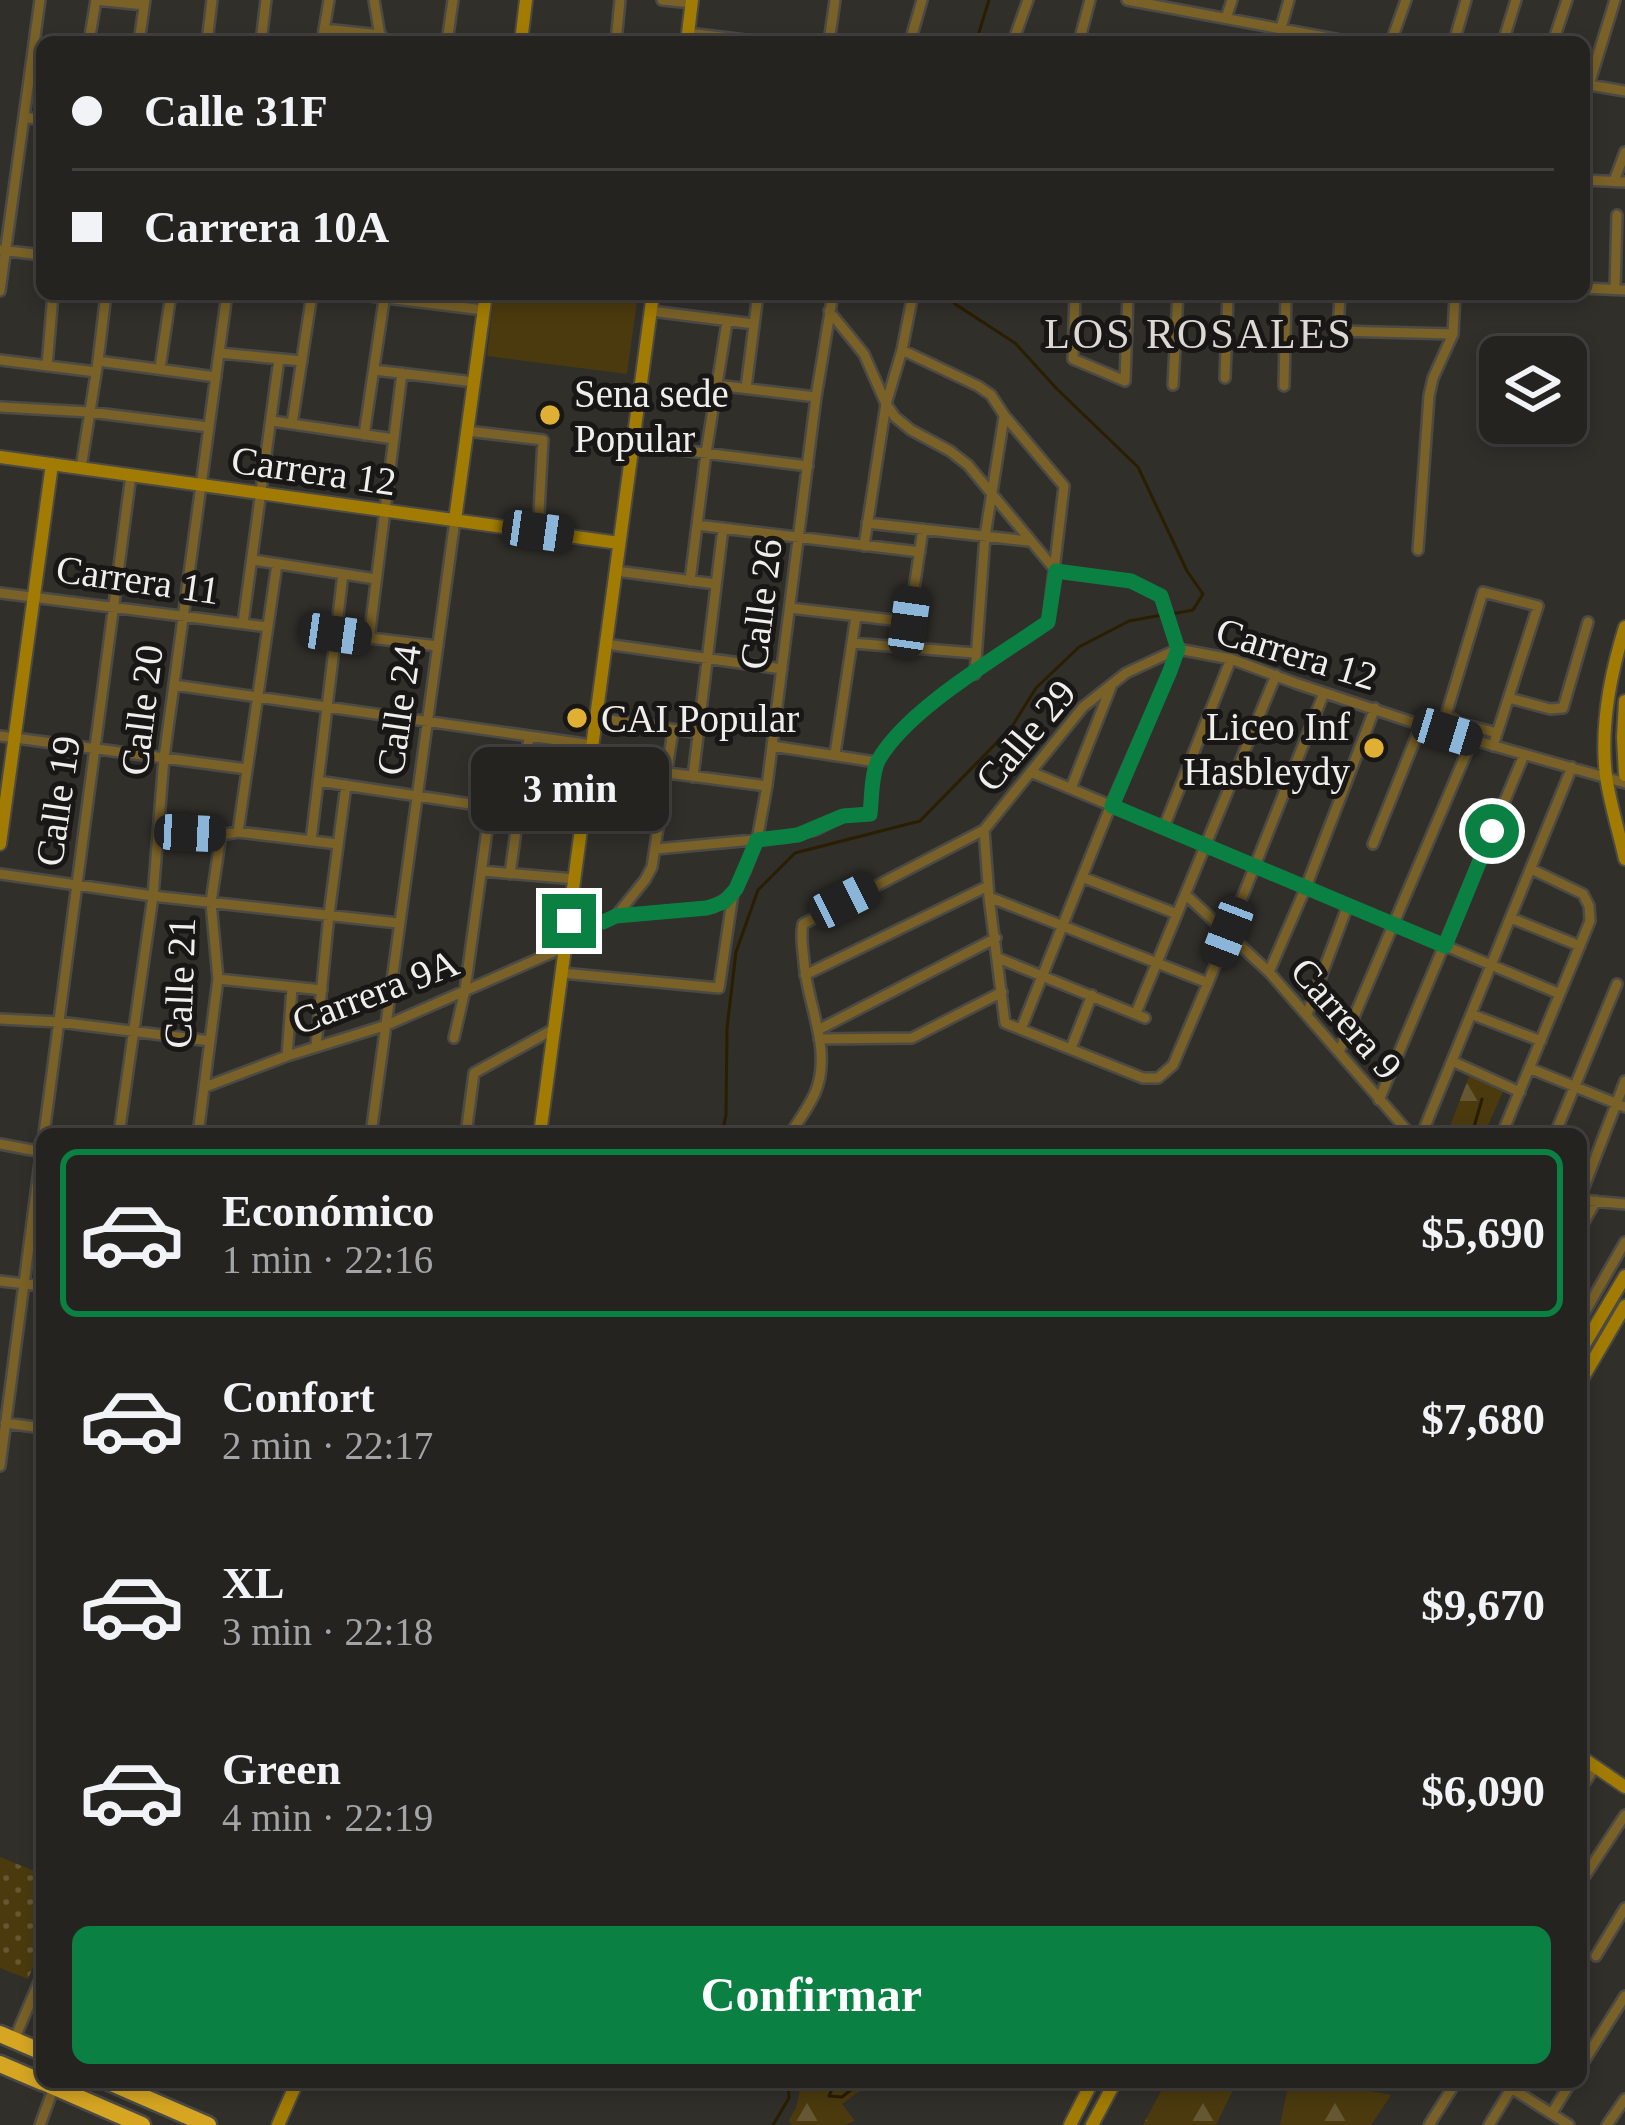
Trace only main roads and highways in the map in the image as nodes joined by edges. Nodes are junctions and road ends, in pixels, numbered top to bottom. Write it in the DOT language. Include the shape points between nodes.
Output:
graph roads {
  1 [pos="7,2037"];
  2 [pos="36,2050"];
  3 [pos="0,2064"];
  4 [pos="36,2080"];
  5 [pos="55,2088"];
  6 [pos="124,2088"];
  7 [pos="142,2125"];
  8 [pos="208,2125"];
  1 -- 2 [label="highway"];
  3 -- 4 [label="highway"];
  5 -- 7 [label="highway"];
  6 -- 8 [label="highway"];
}
